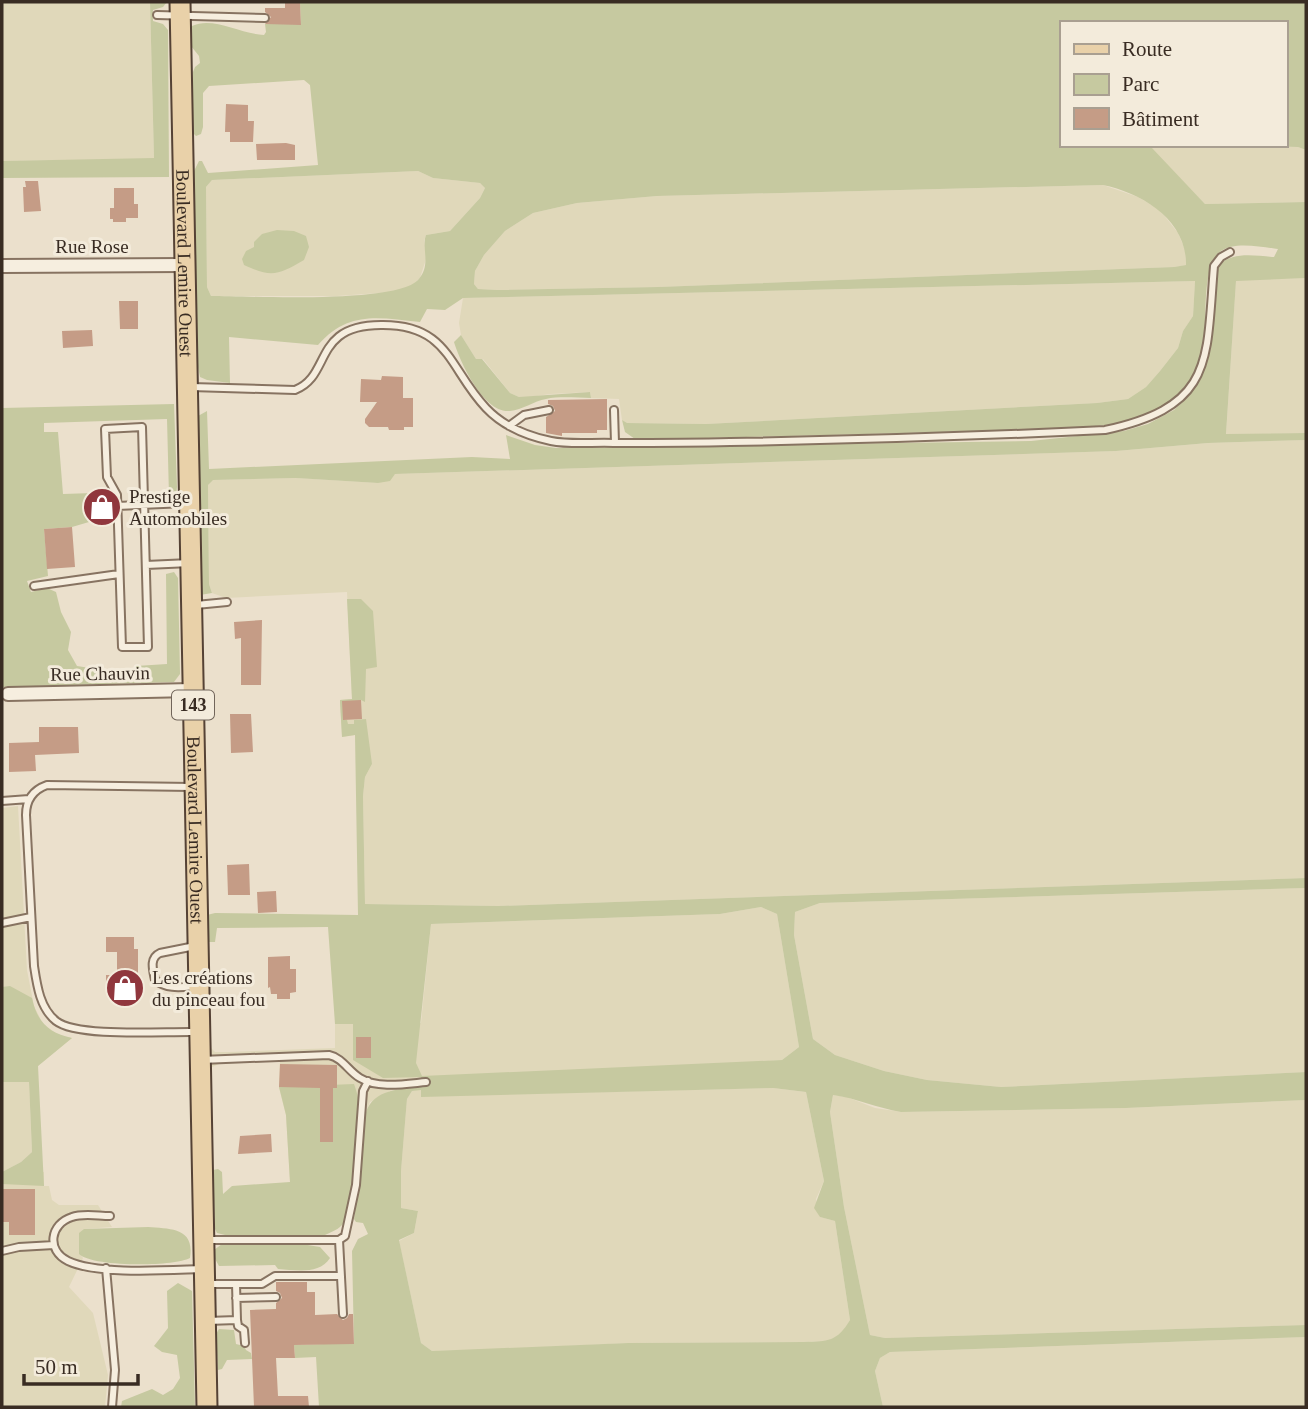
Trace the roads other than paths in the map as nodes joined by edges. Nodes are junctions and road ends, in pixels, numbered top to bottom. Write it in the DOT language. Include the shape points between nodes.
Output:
graph roads {
  1 [pos="179,9"];
  2 [pos="156,15"];
  3 [pos="265,18"];
  4 [pos="1230,253"];
  5 [pos="183,265"];
  6 [pos="2,266"];
  7 [pos="186,387"];
  8 [pos="549,410"];
  9 [pos="614,410"];
  10 [pos="509,426"];
  11 [pos="615,443"];
  12 [pos="188,503"];
  13 [pos="117,506"];
  14 [pos="145,506"];
  15 [pos="190,563"];
  16 [pos="146,565"];
  17 [pos="119,574"];
  18 [pos="34,586"];
  19 [pos="227,602"];
  20 [pos="190,606"];
  21 [pos="192,690"];
  22 [pos="8,694"];
  23 [pos="194,787"];
  24 [pos="29,799"];
  25 [pos="2,801"];
  26 [pos="31,916"];
  27 [pos="2,923"];
  28 [pos="197,946"];
  29 [pos="198,986"];
  30 [pos="199,1032"];
  31 [pos="200,1060"];
  32 [pos="368,1082"];
  33 [pos="426,1082"];
  34 [pos="110,1216"];
  35 [pos="203,1240"];
  36 [pos="339,1240"];
  37 [pos="54,1245"];
  38 [pos="2,1251"];
  39 [pos="106,1268"];
  40 [pos="341,1276"];
  41 [pos="204,1277"];
  42 [pos="236,1284"];
  43 [pos="276,1297"];
  44 [pos="236,1298"];
  45 [pos="343,1314"];
  46 [pos="237,1320"];
  47 [pos="205,1321"];
  48 [pos="244,1343"];
  49 [pos="112,1407"];
  50 [pos="206,1407"];
  1 -- 2 [label="lane"];
  1 -- 3 [label="lane"];
  1 -- 5 [label="main road, Boulevard Lemire Ouest / 143"];
  4 -- 11 [label="lane" via="1214,265 1207,349 1199,374 1177,402 1128,425 935,438"];
  5 -- 6 [label="street, Rue Rose"];
  5 -- 7 [label="main road, Boulevard Lemire Ouest / 143"];
  7 -- 10 [label="lane" via="295,390 313,377 334,339 346,331 380,324 433,338 485,407"];
  7 -- 12 [label="main road, Boulevard Lemire Ouest / 143"];
  8 -- 10 [label="lane" via="524,415"];
  9 -- 11 [label="lane"];
  10 -- 11 [label="lane" via="552,442"];
  12 -- 14 [label="lane"];
  12 -- 15 [label="main road, Boulevard Lemire Ouest / 143"];
  13 -- 14 [label="lane"];
  13 -- 14 [label="lane" via="117,495 107,478 105,429 142,427"];
  13 -- 17 [label="lane"];
  14 -- 16 [label="lane"];
  15 -- 16 [label="lane"];
  15 -- 20 [label="main road, Boulevard Lemire Ouest / 143"];
  16 -- 17 [label="lane" via="148,647 122,647"];
  17 -- 18 [label="lane"];
  19 -- 20 [label="lane"];
  20 -- 21 [label="main road, Boulevard Lemire Ouest / 143"];
  21 -- 22 [label="street, Rue Chauvin"];
  21 -- 23 [label="main road, Boulevard Lemire Ouest / 143"];
  23 -- 24 [label="lane" via="47,785"];
  23 -- 28 [label="main road, Boulevard Lemire Ouest / 143"];
  24 -- 25 [label="lane"];
  24 -- 26 [label="lane"];
  26 -- 27 [label="lane"];
  26 -- 30 [label="lane" via="38,988 56,1021 78,1029"];
  28 -- 29 [label="main road, Boulevard Lemire Ouest / 143"];
  28 -- 29 [label="lane" via="160,953 152,961 155,980 161,985"];
  29 -- 30 [label="main road, Boulevard Lemire Ouest / 143"];
  30 -- 31 [label="main road, Boulevard Lemire Ouest / 143"];
  31 -- 32 [label="lane" via="329,1055"];
  31 -- 35 [label="main road, Boulevard Lemire Ouest / 143"];
  32 -- 33 [label="lane"];
  32 -- 36 [label="lane" via="363,1091 356,1185 345,1236"];
  34 -- 37 [label="lane" via="63,1221 53,1233"];
  35 -- 36 [label="lane"];
  35 -- 41 [label="main road, Boulevard Lemire Ouest / 143"];
  36 -- 40 [label="lane"];
  37 -- 38 [label="lane"];
  37 -- 39 [label="lane" via="66,1260"];
  39 -- 41 [label="lane"];
  39 -- 49 [label="lane" via="115,1370"];
  40 -- 42 [label="lane" via="275,1276 262,1284"];
  40 -- 45 [label="lane"];
  41 -- 42 [label="lane"];
  41 -- 47 [label="main road, Boulevard Lemire Ouest / 143"];
  42 -- 44 [label="lane"];
  43 -- 44 [label="lane"];
  44 -- 46 [label="lane"];
  46 -- 47 [label="lane"];
  46 -- 48 [label="lane"];
  47 -- 50 [label="main road, Boulevard Lemire Ouest / 143"];
}
